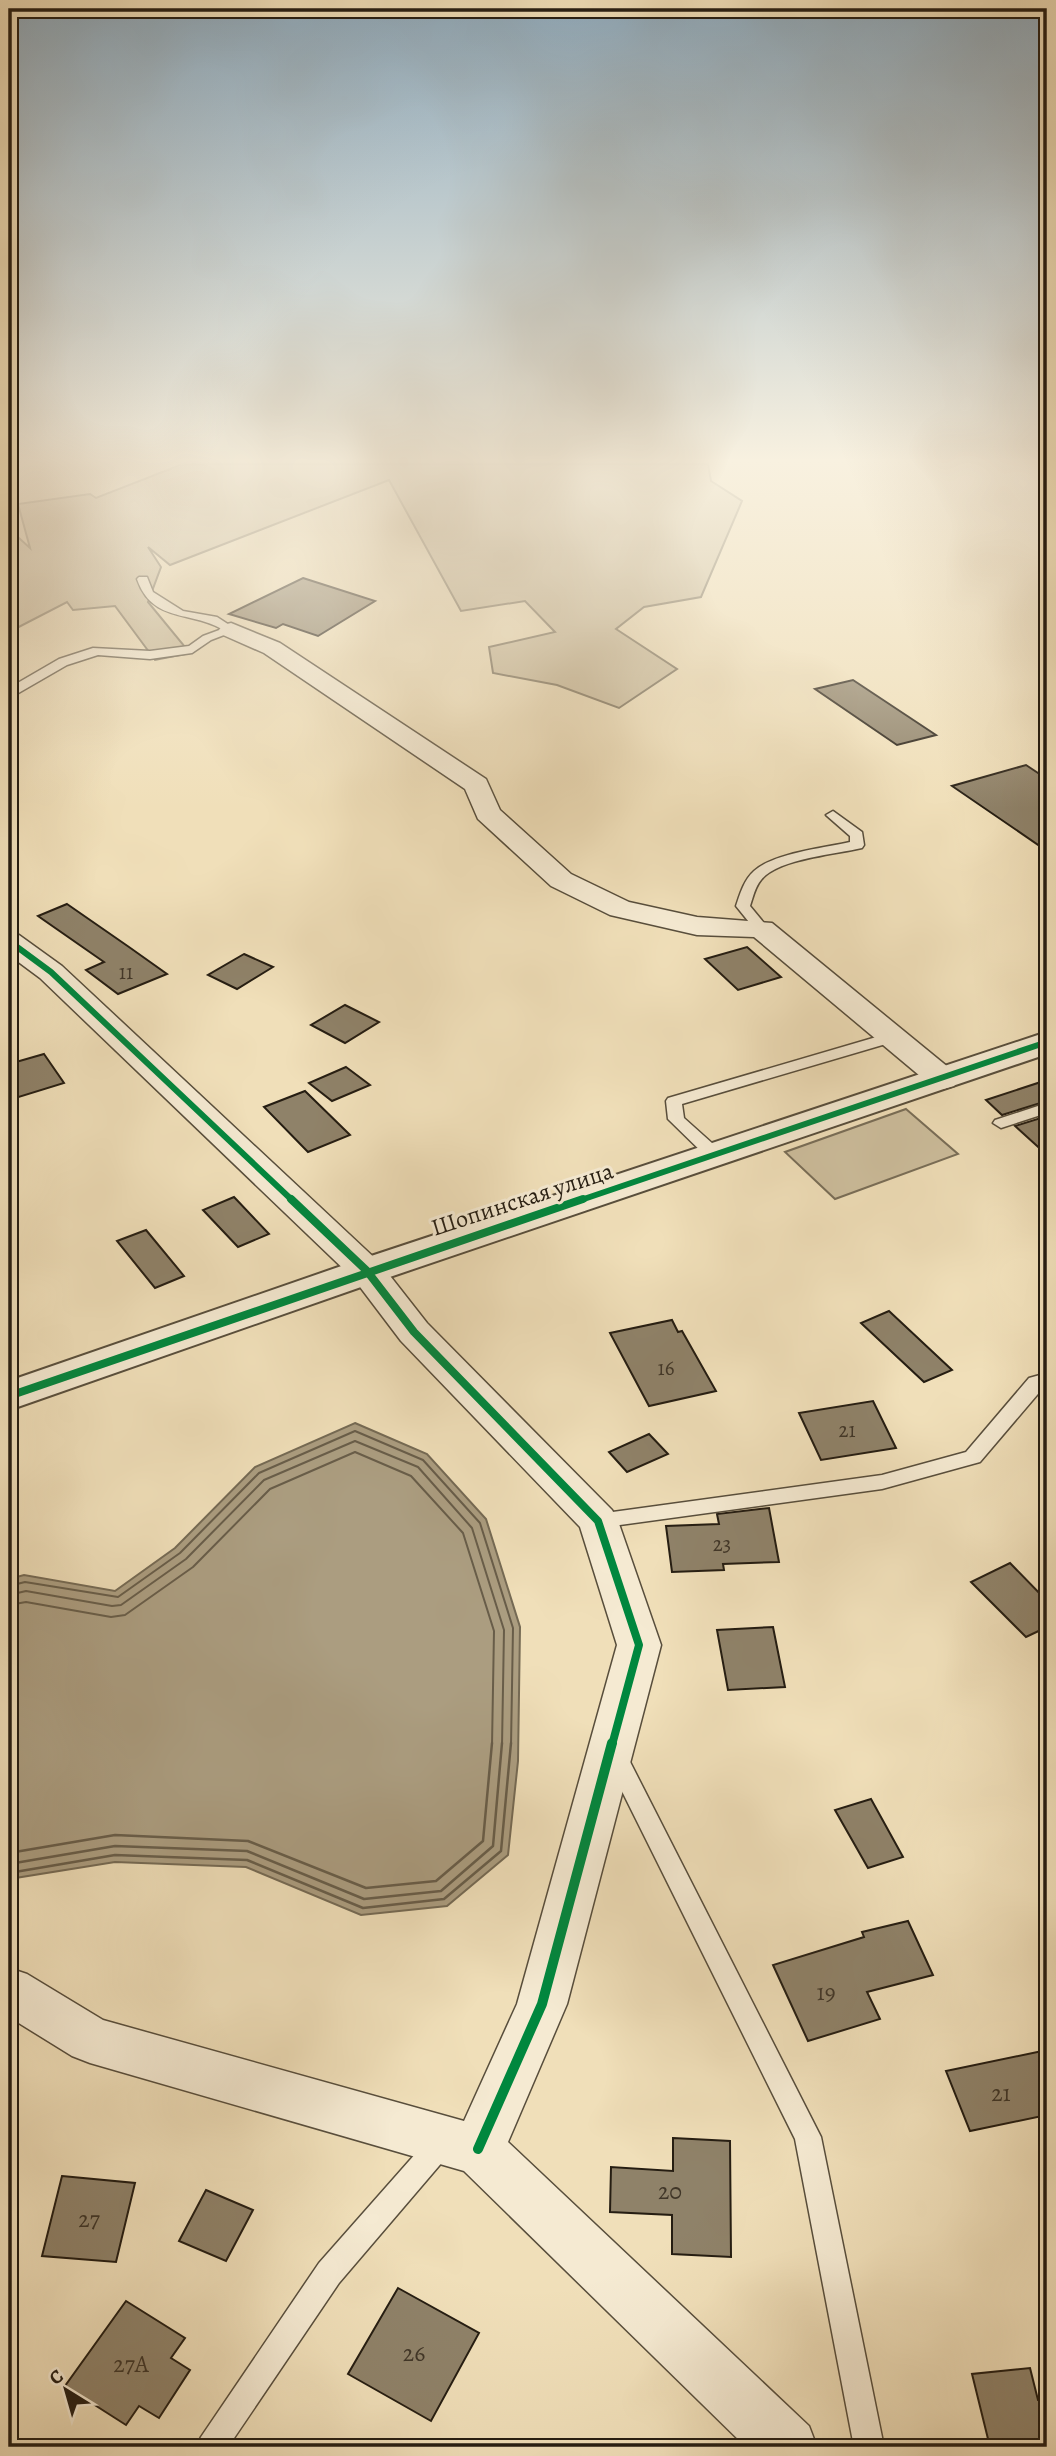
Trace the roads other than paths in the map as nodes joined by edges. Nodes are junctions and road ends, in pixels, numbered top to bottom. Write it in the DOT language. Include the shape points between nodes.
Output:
graph roads {
  1 [pos="143,579"];
  2 [pos="231,630"];
  3 [pos="11,692"];
  4 [pos="833,815"];
  5 [pos="762,929"];
  6 [pos="9,941"];
  7 [pos="890,1038"];
  8 [pos="1047,1042"];
  9 [pos="943,1079"];
  10 [pos="1047,1108"];
  11 [pos="1001,1123"];
  12 [pos="716,1156"];
  13 [pos="367,1271"];
  14 [pos="1047,1378"];
  15 [pos="9,1396"];
  16 [pos="598,1521"];
  17 [pos="611,1747"];
  18 [pos="9,1990"];
  19 [pos="461,2145"];
  20 [pos="211,2447"];
  21 [pos="789,2447"];
  22 [pos="869,2447"];
  1 -- 2 [label="lane" via="148,594 180,614 213,619"];
  2 -- 3 [label="lane" via="192,649 150,655 97,651 63,662"];
  2 -- 5 [label="street" via="272,648 477,785 488,813 561,880 620,909 697,926"];
  4 -- 5 [label="lane" via="857,835 857,845 761,872 743,905"];
  5 -- 7 [label="street"];
  6 -- 13 [label="street" via="51,972"];
  7 -- 9 [label="street"];
  7 -- 12 [label="lane" via="674,1101 676,1119"];
  8 -- 9 [label="street, Шопинская улица"];
  9 -- 12 [label="street, Шопинская улица"];
  10 -- 11 [label="lane"];
  12 -- 13 [label="street, Шопинская улица"];
  13 -- 15 [label="street, Шопинская улица"];
  13 -- 16 [label="street" via="414,1332"];
  14 -- 16 [label="lane" via="1036,1383 973,1457 882,1482"];
  16 -- 17 [label="street" via="639,1645"];
  17 -- 19 [label="street" via="542,2004"];
  17 -- 22 [label="lane" via="808,2137"];
  18 -- 19 [label="street" via="90,2040"];
  19 -- 20 [label="lane" via="328,2273"];
  19 -- 21 [label="street"];
}
